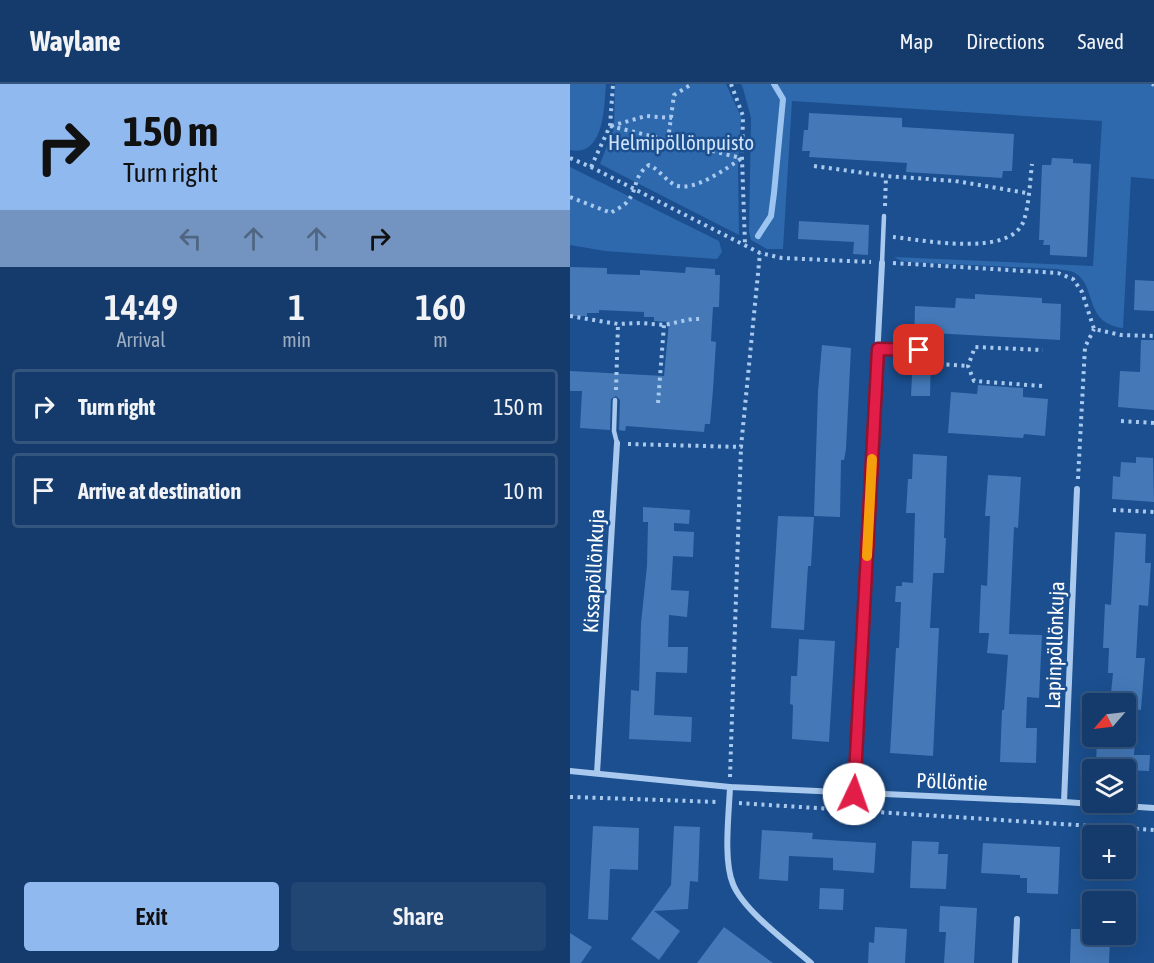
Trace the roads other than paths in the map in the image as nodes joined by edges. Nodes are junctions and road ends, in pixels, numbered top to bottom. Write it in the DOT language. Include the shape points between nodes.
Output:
graph roads {
  1 [pos="884,216"];
  2 [pos="882,263"];
  3 [pos="878,349"];
  4 [pos="939,351"];
  5 [pos="615,400"];
  6 [pos="617,443"];
  7 [pos="1077,489"];
  8 [pos="570,771"];
  9 [pos="597,773"];
  10 [pos="730,787"];
  11 [pos="854,794"];
  12 [pos="1064,802"];
  13 [pos="1154,808"];
  14 [pos="1017,920"];
  15 [pos="811,963"];
  16 [pos="1015,963"];
  1 -- 2 [label="lane"];
  2 -- 3 [label="street"];
  3 -- 4 [label="lane"];
  3 -- 11 [label="street"];
  5 -- 6 [label="lane"];
  6 -- 9 [label="street, Kissapöllönkuja"];
  7 -- 12 [label="street, Lapinpöllönkuja"];
  8 -- 9 [label="street, Pöllöntie"];
  9 -- 10 [label="street, Pöllöntie"];
  10 -- 11 [label="street, Pöllöntie"];
  10 -- 15 [label="street" via="728,855 732,883 742,900"];
  11 -- 12 [label="street, Pöllöntie"];
  12 -- 13 [label="street, Pöllöntie"];
  14 -- 16 [label="street"];
}
